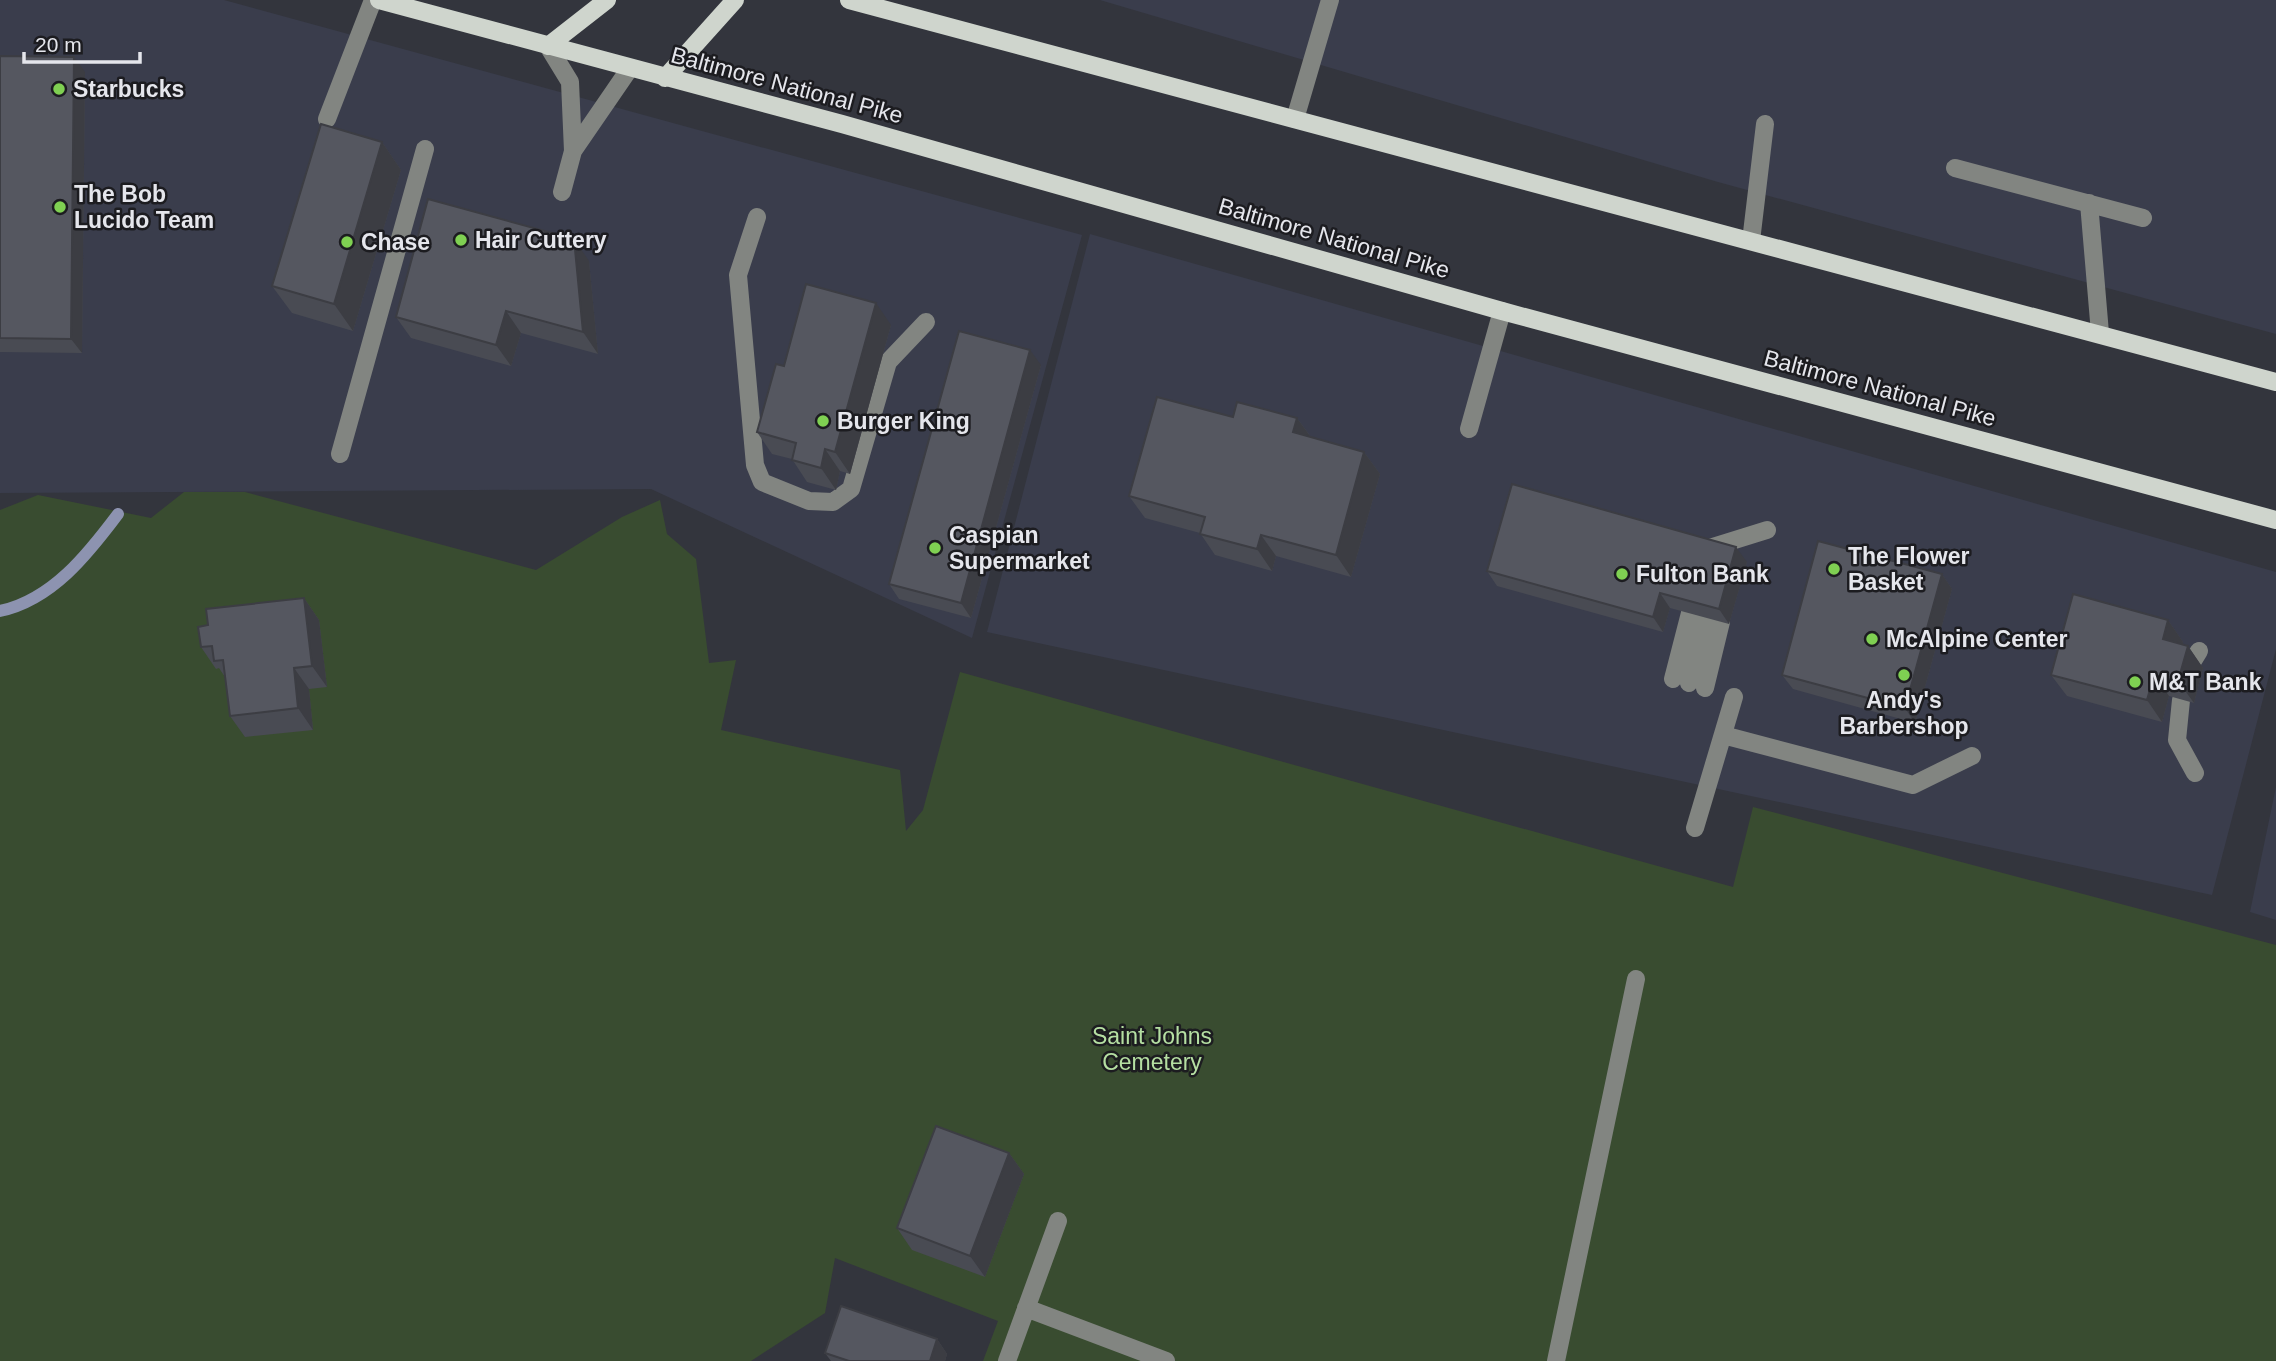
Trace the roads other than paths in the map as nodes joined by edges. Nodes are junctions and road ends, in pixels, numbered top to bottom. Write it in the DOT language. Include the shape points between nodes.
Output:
graph roads {
  1 [pos="373,0"];
  2 [pos="379,0"];
  3 [pos="607,0"];
  4 [pos="735,0"];
  5 [pos="849,0"];
  6 [pos="1330,0"];
  7 [pos="548,46"];
  8 [pos="630,68"];
  9 [pos="665,78"];
  10 [pos="327,119"];
  11 [pos="1295,119"];
  12 [pos="1765,124"];
  13 [pos="425,149"];
  14 [pos="573,152"];
  15 [pos="1955,168"];
  16 [pos="562,192"];
  17 [pos="2089,203"];
  18 [pos="757,217"];
  19 [pos="2143,218"];
  20 [pos="1751,241"];
  21 [pos="1502,312"];
  22 [pos="926,322"];
  23 [pos="2100,333"];
  24 [pos="2276,382"];
  25 [pos="1469,429"];
  26 [pos="340,454"];
  27 [pos="2276,520"];
  28 [pos="1767,530"];
  29 [pos="1739,539"];
  30 [pos="1706,617"];
  31 [pos="1734,696"];
  32 [pos="2181,700"];
  33 [pos="1723,735"];
  34 [pos="1972,756"];
  35 [pos="2195,773"];
  36 [pos="1695,828"];
  37 [pos="1636,979"];
  38 [pos="1058,1221"];
  39 [pos="1026,1308"];
  40 [pos="1007,1361"];
  41 [pos="1166,1361"];
  42 [pos="1556,1361"];
  1 -- 10 [label="lane"];
  2 -- 7 [label="main road, Baltimore National Pike"];
  3 -- 7 [label="main road"];
  4 -- 9 [label="main road"];
  5 -- 11 [label="main road"];
  6 -- 11 [label="lane"];
  7 -- 8 [label="main road, Baltimore National Pike"];
  7 -- 14 [label="lane" via="570,82"];
  8 -- 9 [label="main road, Baltimore National Pike"];
  8 -- 14 [label="lane"];
  9 -- 21 [label="main road, Baltimore National Pike"];
  11 -- 20 [label="main road"];
  12 -- 20 [label="lane"];
  13 -- 26 [label="lane"];
  14 -- 16 [label="lane"];
  15 -- 17 [label="lane"];
  17 -- 19 [label="lane"];
  17 -- 23 [label="lane"];
  18 -- 22 [label="lane" via="738,275 755,465 762,482 772,489 823,503 834,502 851,489 888,362"];
  20 -- 23 [label="main road"];
  21 -- 25 [label="lane"];
  21 -- 27 [label="main road, Baltimore National Pike"];
  23 -- 24 [label="main road"];
  28 -- 29 [label="lane"];
  29 -- 29 [label="lane" via="1722,554"];
  30 -- 30 [label="lane" via="1689,684"];
  31 -- 33 [label="lane"];
  32 -- 35 [label="lane" via="2177,740"];
  33 -- 34 [label="lane" via="1913,785"];
  33 -- 36 [label="lane"];
  37 -- 42 [label="lane"];
  38 -- 39 [label="lane"];
  39 -- 40 [label="lane"];
  39 -- 41 [label="lane"];
}
